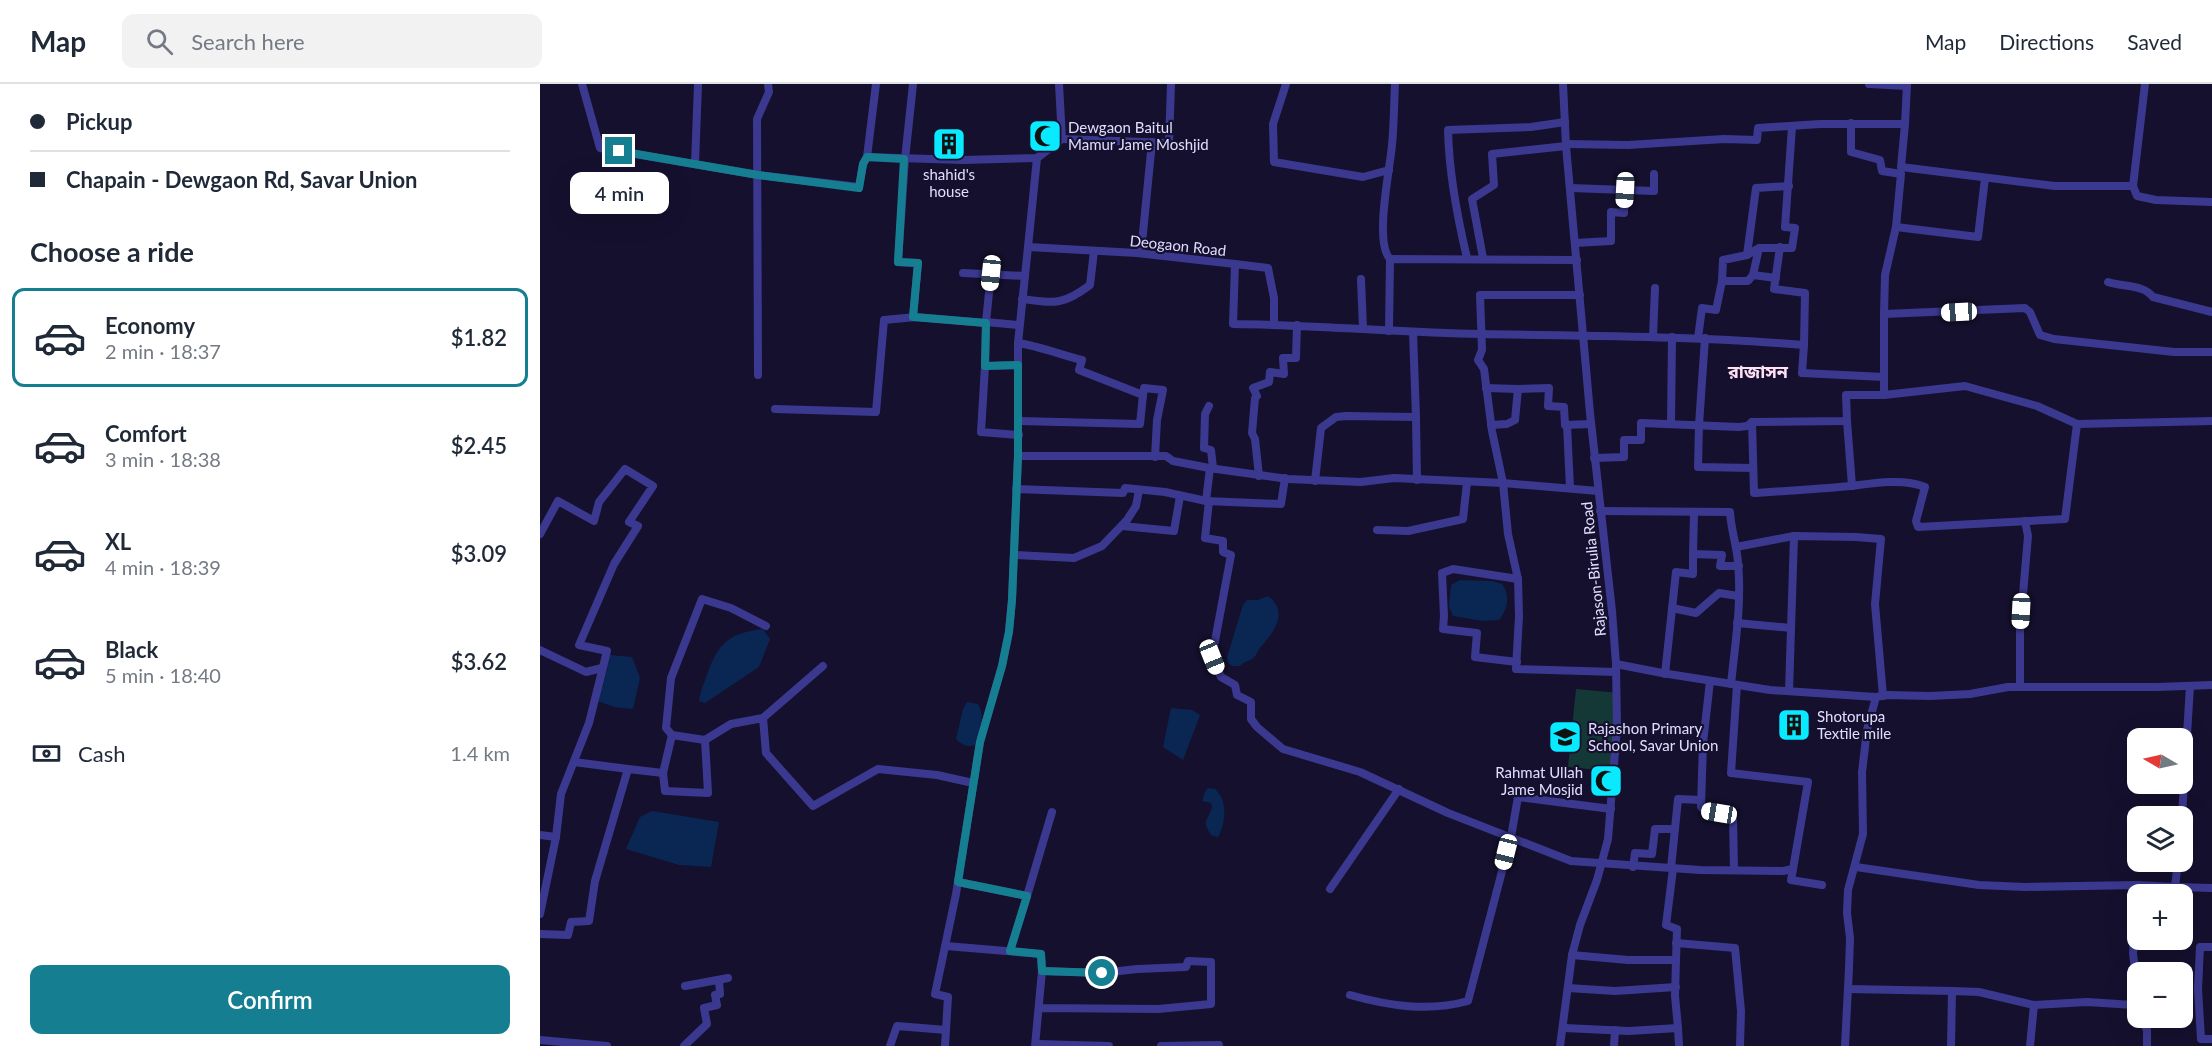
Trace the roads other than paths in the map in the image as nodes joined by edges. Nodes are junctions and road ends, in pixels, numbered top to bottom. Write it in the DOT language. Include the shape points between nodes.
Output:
graph roads {
  1 [pos="582,84"];
  2 [pos="698,84"];
  3 [pos="768,84"];
  4 [pos="876,84"];
  5 [pos="913,84"];
  6 [pos="1059,84"];
  7 [pos="1172,84"];
  8 [pos="1286,84"];
  9 [pos="1395,84"];
  10 [pos="1563,84"];
  11 [pos="1869,84"];
  12 [pos="2145,84"];
  13 [pos="1907,85"];
  14 [pos="1565,122"];
  15 [pos="1851,123"];
  16 [pos="1905,124"];
  17 [pos="1792,127"];
  18 [pos="1062,139"];
  19 [pos="1152,142"];
  20 [pos="1566,145"];
  21 [pos="867,157"];
  22 [pos="1036,158"];
  23 [pos="904,159"];
  24 [pos="695,164"];
  25 [pos="1389,170"];
  26 [pos="1901,170"];
  27 [pos="1654,174"];
  28 [pos="758,175"];
  29 [pos="1985,178"];
  30 [pos="1789,186"];
  31 [pos="2133,186"];
  32 [pos="1570,188"];
  33 [pos="1625,190"];
  34 [pos="2212,202"];
  35 [pos="1896,227"];
  36 [pos="1575,243"];
  37 [pos="1028,247"];
  38 [pos="1780,247"];
  39 [pos="1759,248"];
  40 [pos="1094,251"];
  41 [pos="1141,254"];
  42 [pos="1747,255"];
  43 [pos="1467,258"];
  44 [pos="1483,258"];
  45 [pos="1390,259"];
  46 [pos="1577,260"];
  47 [pos="1235,264"];
  48 [pos="963,273"];
  49 [pos="991,273"];
  50 [pos="1754,275"];
  51 [pos="1025,276"];
  52 [pos="1776,278"];
  53 [pos="1361,279"];
  54 [pos="1722,281"];
  55 [pos="2108,282"];
  56 [pos="1655,288"];
  57 [pos="1580,295"];
  58 [pos="1022,299"];
  59 [pos="2212,312"];
  60 [pos="1884,314"];
  61 [pos="913,317"];
  62 [pos="986,323"];
  63 [pos="1019,325"];
  64 [pos="1274,325"];
  65 [pos="1297,325"];
  66 [pos="1363,328"];
  67 [pos="1389,331"];
  68 [pos="1413,332"];
  69 [pos="1480,334"];
  70 [pos="1583,335"];
  71 [pos="1653,337"];
  72 [pos="1672,337"];
  73 [pos="1701,338"];
  74 [pos="1018,343"];
  75 [pos="1803,345"];
  76 [pos="2212,352"];
  77 [pos="1018,365"];
  78 [pos="985,366"];
  79 [pos="758,375"];
  80 [pos="1884,377"];
  81 [pos="1486,388"];
  82 [pos="1518,389"];
  83 [pos="1143,395"];
  84 [pos="1884,395"];
  85 [pos="1209,406"];
  86 [pos="774,409"];
  87 [pos="1416,417"];
  88 [pos="1019,421"];
  89 [pos="1847,421"];
  90 [pos="2212,421"];
  91 [pos="1752,422"];
  92 [pos="1568,424"];
  93 [pos="1591,424"];
  94 [pos="1671,424"];
  95 [pos="2077,424"];
  96 [pos="1491,425"];
  97 [pos="1699,425"];
  98 [pos="1019,435"];
  99 [pos="1018,456"];
  100 [pos="1155,457"];
  101 [pos="1594,458"];
  102 [pos="1211,468"];
  103 [pos="1753,468"];
  104 [pos="1259,476"];
  105 [pos="1285,478"];
  106 [pos="1417,480"];
  107 [pos="1315,481"];
  108 [pos="1467,482"];
  109 [pos="1503,483"];
  110 [pos="1852,486"];
  111 [pos="1570,488"];
  112 [pos="1017,489"];
  113 [pos="1139,490"];
  114 [pos="1598,491"];
  115 [pos="1180,496"];
  116 [pos="1207,501"];
  117 [pos="1600,511"];
  118 [pos="1694,512"];
  119 [pos="2025,521"];
  120 [pos="1122,526"];
  121 [pos="1377,530"];
  122 [pos="540,534"];
  123 [pos="1794,536"];
  124 [pos="1736,547"];
  125 [pos="1693,554"];
  126 [pos="1014,555"];
  127 [pos="1739,566"];
  128 [pos="1518,579"];
  129 [pos="1738,597"];
  130 [pos="1672,608"];
  131 [pos="1737,623"];
  132 [pos="766,626"];
  133 [pos="1791,628"];
  134 [pos="540,650"];
  135 [pos="1517,662"];
  136 [pos="824,666"];
  137 [pos="602,668"];
  138 [pos="1616,668"];
  139 [pos="1665,674"];
  140 [pos="1710,681"];
  141 [pos="1734,684"];
  142 [pos="2212,685"];
  143 [pos="2190,686"];
  144 [pos="2020,687"];
  145 [pos="1789,691"];
  146 [pos="1879,697"];
  147 [pos="763,718"];
  148 [pos="672,735"];
  149 [pos="705,740"];
  150 [pos="574,762"];
  151 [pos="628,769"];
  152 [pos="663,773"];
  153 [pos="973,783"];
  154 [pos="1399,789"];
  155 [pos="1701,800"];
  156 [pos="2183,806"];
  157 [pos="1611,809"];
  158 [pos="1052,812"];
  159 [pos="1675,829"];
  160 [pos="540,835"];
  161 [pos="556,837"];
  162 [pos="1511,837"];
  163 [pos="1601,864"];
  164 [pos="1633,867"];
  165 [pos="1856,867"];
  166 [pos="1672,869"];
  167 [pos="1793,869"];
  168 [pos="1734,870"];
  169 [pos="958,882"];
  170 [pos="1822,885"];
  171 [pos="2127,885"];
  172 [pos="2193,887"];
  173 [pos="2212,888"];
  174 [pos="1330,889"];
  175 [pos="1027,896"];
  176 [pos="540,914"];
  177 [pos="540,934"];
  178 [pos="1676,943"];
  179 [pos="946,946"];
  180 [pos="2212,947"];
  181 [pos="1010,951"];
  182 [pos="1572,955"];
  183 [pos="1676,960"];
  184 [pos="1042,971"];
  185 [pos="728,978"];
  186 [pos="719,980"];
  187 [pos="685,986"];
  188 [pos="1676,987"];
  189 [pos="1568,988"];
  190 [pos="1848,988"];
  191 [pos="1952,991"];
  192 [pos="1350,995"];
  193 [pos="2034,1005"];
  194 [pos="1039,1008"];
  195 [pos="2127,1008"];
  196 [pos="1564,1028"];
  197 [pos="1678,1028"];
  198 [pos="2146,1028"];
  199 [pos="946,1030"];
  200 [pos="1615,1030"];
  201 [pos="540,1040"];
  202 [pos="2212,1040"];
  203 [pos="1036,1045"];
  204 [pos="1219,1045"];
  205 [pos="607,1046"];
  206 [pos="684,1046"];
  207 [pos="890,1046"];
  208 [pos="945,1046"];
  209 [pos="1109,1046"];
  210 [pos="1161,1046"];
  211 [pos="1192,1046"];
  212 [pos="1560,1046"];
  213 [pos="1614,1046"];
  214 [pos="1679,1046"];
  215 [pos="1740,1046"];
  216 [pos="1845,1046"];
  217 [pos="1951,1046"];
  218 [pos="2030,1046"];
  219 [pos="2147,1046"];
  1 -- 24 [label="street" via="600,148"];
  2 -- 24 [label="street"];
  3 -- 28 [label="street" via="769,92 757,119"];
  4 -- 21 [label="street"];
  5 -- 23 [label="street"];
  6 -- 18 [label="street"];
  7 -- 19 [label="street" via="1169,143"];
  8 -- 25 [label="street" via="1274,124 1274,162 1363,177"];
  9 -- 25 [label="street"];
  10 -- 14 [label="street, Rajason-Birulia Road"];
  11 -- 13 [label="street"];
  12 -- 31 [label="street"];
  13 -- 16 [label="street"];
  14 -- 20 [label="street, Rajason-Birulia Road"];
  14 -- 43 [label="street" via="1448,130 1450,172"];
  15 -- 16 [label="street"];
  15 -- 17 [label="street"];
  15 -- 26 [label="street" via="1851,152 1880,160 1882,171"];
  16 -- 26 [label="street"];
  17 -- 20 [label="street" via="1758,128 1757,140"];
  17 -- 30 [label="street"];
  18 -- 19 [label="street"];
  18 -- 22 [label="street"];
  19 -- 41 [label="street"];
  20 -- 32 [label="street, Rajason-Birulia Road"];
  20 -- 44 [label="street" via="1492,154 1494,185 1473,199"];
  21 -- 23 [label="street"];
  21 -- 28 [label="street" via="859,188"];
  22 -- 23 [label="street"];
  22 -- 37 [label="street"];
  23 -- 61 [label="street" via="898,262 918,263"];
  24 -- 28 [label="street"];
  25 -- 45 [label="street" via="1383,227 1385,254"];
  26 -- 29 [label="street"];
  26 -- 35 [label="street"];
  27 -- 33 [label="street" via="1654,191"];
  28 -- 79 [label="street"];
  29 -- 31 [label="street" via="2055,186"];
  29 -- 35 [label="street" via="1978,237"];
  30 -- 38 [label="street" via="1785,227 1795,228 1792,248"];
  30 -- 42 [label="street" via="1756,188"];
  31 -- 34 [label="street" via="2137,196 2156,200"];
  32 -- 33 [label="street"];
  32 -- 36 [label="street, Rajason-Birulia Road"];
  33 -- 36 [label="street" via="1624,213 1611,212 1611,241"];
  35 -- 60 [label="street" via="1885,275"];
  36 -- 46 [label="street, Rajason-Birulia Road"];
  37 -- 40 [label="street, Deogaon Road"];
  37 -- 51 [label="street"];
  38 -- 39 [label="street"];
  38 -- 52 [label="street"];
  39 -- 42 [label="street"];
  39 -- 50 [label="street"];
  40 -- 41 [label="street, Deogaon Road"];
  40 -- 58 [label="street" via="1090,285 1081,292 1058,303"];
  41 -- 47 [label="street, Deogaon Road"];
  42 -- 54 [label="street" via="1722,260"];
  43 -- 44 [label="street"];
  43 -- 45 [label="street"];
  44 -- 46 [label="street"];
  45 -- 67 [label="street"];
  46 -- 57 [label="street, Rajason-Birulia Road"];
  47 -- 64 [label="street" via="1268,268"];
  47 -- 64 [label="street, Deogaon Road" via="1233,324"];
  48 -- 49 [label="street"];
  49 -- 51 [label="street"];
  49 -- 62 [label="street"];
  50 -- 52 [label="street"];
  50 -- 54 [label="street" via="1748,281"];
  51 -- 58 [label="street"];
  52 -- 75 [label="street" via="1774,289 1805,293"];
  53 -- 66 [label="street"];
  54 -- 73 [label="street" via="1716,310 1702,308"];
  55 -- 59 [label="street"];
  56 -- 71 [label="street"];
  57 -- 69 [label="street" via="1480,295"];
  57 -- 70 [label="street, Rajason-Birulia Road"];
  58 -- 63 [label="street"];
  60 -- 76 [label="street" via="2025,308 2040,335 2054,339 2174,352"];
  60 -- 80 [label="street"];
  61 -- 62 [label="street"];
  61 -- 86 [label="street" via="884,320 876,412"];
  62 -- 63 [label="street"];
  62 -- 78 [label="street"];
  63 -- 74 [label="street"];
  64 -- 65 [label="street, Deogaon Road"];
  65 -- 66 [label="street, Deogaon Road"];
  65 -- 104 [label="street" via="1296,358 1283,358 1284,374 1270,372 1269,382 1253,388 1257,396 1252,433"];
  66 -- 67 [label="street, Deogaon Road"];
  67 -- 68 [label="street, Deogaon Road"];
  68 -- 69 [label="street, Deogaon Road"];
  68 -- 87 [label="street"];
  69 -- 70 [label="street, Deogaon Road"];
  69 -- 81 [label="street" via="1482,350 1478,360 1484,369"];
  70 -- 71 [label="street, Deogaon Road"];
  70 -- 93 [label="street, Rajason-Birulia Road"];
  71 -- 72 [label="street, Deogaon Road"];
  72 -- 73 [label="street, Deogaon Road"];
  72 -- 94 [label="street"];
  73 -- 75 [label="street, Deogaon Road"];
  73 -- 97 [label="street"];
  74 -- 77 [label="street"];
  74 -- 83 [label="street" via="1082,360 1079,370"];
  75 -- 80 [label="street" via="1802,373"];
  77 -- 78 [label="street"];
  77 -- 88 [label="street"];
  78 -- 98 [label="street" via="981,432"];
  80 -- 84 [label="street"];
  81 -- 82 [label="street"];
  81 -- 96 [label="street"];
  82 -- 92 [label="street" via="1549,388 1548,406 1564,407 1564,425"];
  82 -- 96 [label="street" via="1515,420"];
  83 -- 88 [label="street" via="1140,424"];
  83 -- 100 [label="street" via="1144,388 1164,390"];
  84 -- 89 [label="street" via="1846,395"];
  84 -- 95 [label="street" via="1965,386 2037,406"];
  85 -- 102 [label="street" via="1205,414 1204,448 1211,450"];
  87 -- 106 [label="street"];
  87 -- 107 [label="street" via="1336,417 1321,428"];
  88 -- 98 [label="street"];
  89 -- 91 [label="street"];
  89 -- 110 [label="street"];
  90 -- 95 [label="street"];
  91 -- 97 [label="street" via="1739,427"];
  91 -- 103 [label="street"];
  92 -- 93 [label="street"];
  92 -- 111 [label="street"];
  93 -- 101 [label="street, Rajason-Birulia Road"];
  94 -- 97 [label="street"];
  94 -- 101 [label="street" via="1641,423 1641,440 1624,440 1624,457"];
  95 -- 119 [label="street" via="2065,519"];
  96 -- 109 [label="street"];
  97 -- 103 [label="street" via="1698,467"];
  98 -- 99 [label="street"];
  99 -- 100 [label="street"];
  99 -- 112 [label="street"];
  100 -- 102 [label="street" via="1166,456 1173,461"];
  101 -- 114 [label="street, Rajason-Birulia Road"];
  102 -- 104 [label="street"];
  102 -- 116 [label="street"];
  103 -- 110 [label="street" via="1754,493"];
  104 -- 105 [label="street"];
  105 -- 107 [label="street"];
  105 -- 116 [label="street" via="1281,504"];
  106 -- 107 [label="street"];
  106 -- 108 [label="street"];
  108 -- 109 [label="street"];
  108 -- 121 [label="street" via="1462,519 1408,531"];
  109 -- 111 [label="street"];
  109 -- 128 [label="street"];
  110 -- 119 [label="street" via="1878,482 1923,485 1918,527"];
  111 -- 114 [label="street"];
  112 -- 113 [label="street" via="1123,493 1125,488"];
  112 -- 126 [label="street"];
  113 -- 115 [label="street"];
  113 -- 120 [label="street" via="1136,506"];
  114 -- 117 [label="street, Rajason-Birulia Road"];
  115 -- 116 [label="street"];
  115 -- 120 [label="street" via="1174,531"];
  116 -- 154 [label="street" via="1206,538 1223,541 1223,552 1231,555 1212,657 1221,677 1235,685 1237,695 1251,702 1251,719 1257,728 1283,749 1344,765"];
  117 -- 118 [label="street"];
  117 -- 138 [label="street, Rajason-Birulia Road"];
  118 -- 124 [label="street" via="1730,513"];
  118 -- 125 [label="street"];
  119 -- 144 [label="street" via="2028,536 2020,629"];
  120 -- 126 [label="street" via="1102,546 1074,558"];
  122 -- 137 [label="street" via="558,501 594,521 599,502 625,469 653,486 629,522 638,526 614,564 579,645 606,651"];
  123 -- 124 [label="street"];
  123 -- 133 [label="street"];
  123 -- 146 [label="street" via="1881,539 1875,604"];
  124 -- 127 [label="street"];
  125 -- 127 [label="street" via="1722,555 1720,566"];
  125 -- 130 [label="street" via="1693,574 1676,572"];
  126 -- 153 [label="street" via="1009,632"];
  127 -- 129 [label="street"];
  128 -- 135 [label="street"];
  128 -- 135 [label="street" via="1453,569 1442,573 1443,629 1477,633 1475,657"];
  129 -- 130 [label="street" via="1719,593 1696,613"];
  129 -- 131 [label="street"];
  130 -- 139 [label="street"];
  131 -- 133 [label="street"];
  131 -- 141 [label="street"];
  132 -- 148 [label="street" via="702,599 671,678 666,728"];
  133 -- 145 [label="street"];
  134 -- 137 [label="street" via="586,672"];
  135 -- 138 [label="street" via="1516,669"];
  136 -- 147 [label="street"];
  137 -- 150 [label="street" via="589,723"];
  138 -- 139 [label="street"];
  138 -- 157 [label="street, Rajason-Birulia Road" via="1617,727"];
  139 -- 140 [label="street"];
  140 -- 141 [label="street"];
  140 -- 155 [label="street" via="1702,743"];
  141 -- 145 [label="street"];
  141 -- 167 [label="street" via="1731,773 1808,782"];
  142 -- 143 [label="street"];
  143 -- 144 [label="street"];
  143 -- 156 [label="street"];
  144 -- 146 [label="street" via="1970,694"];
  145 -- 146 [label="street"];
  146 -- 165 [label="street" via="1868,730 1862,772 1863,834"];
  147 -- 149 [label="street" via="731,724"];
  147 -- 153 [label="street" via="766,753 813,806 878,770 937,775"];
  148 -- 149 [label="street"];
  148 -- 152 [label="street"];
  149 -- 152 [label="street" via="708,793 665,791"];
  150 -- 151 [label="street"];
  150 -- 161 [label="street" via="561,794"];
  151 -- 152 [label="street"];
  151 -- 177 [label="street" via="596,881 589,921 571,922 568,935"];
  153 -- 169 [label="street"];
  154 -- 162 [label="street"];
  154 -- 174 [label="street"];
  155 -- 159 [label="street" via="1678,799"];
  155 -- 168 [label="street" via="1704,810 1733,815"];
  157 -- 162 [label="street" via="1518,797"];
  157 -- 163 [label="street, Rajason-Birulia Road"];
  158 -- 175 [label="street"];
  159 -- 164 [label="street" via="1655,829 1652,854 1635,853"];
  159 -- 166 [label="street"];
  160 -- 161 [label="street"];
  161 -- 176 [label="street"];
  162 -- 163 [label="street" via="1571,861"];
  162 -- 192 [label="street" via="1468,1001 1422,1008"];
  163 -- 164 [label="street"];
  163 -- 182 [label="street, Rajason-Birulia Road"];
  164 -- 166 [label="street"];
  165 -- 171 [label="street" via="1979,885"];
  165 -- 190 [label="street" via="1848,890"];
  166 -- 168 [label="street"];
  166 -- 178 [label="street" via="1666,925 1677,929"];
  167 -- 168 [label="street"];
  167 -- 170 [label="street" via="1791,880"];
  169 -- 175 [label="street"];
  169 -- 179 [label="street"];
  172 -- 173 [label="street"];
  175 -- 181 [label="street"];
  178 -- 183 [label="street"];
  178 -- 215 [label="street" via="1735,948"];
  179 -- 181 [label="street"];
  179 -- 199 [label="street" via="935,994 948,997"];
  180 -- 202 [label="street" via="2200,947 2198,989 2200,1040"];
  181 -- 184 [label="street" via="1041,954"];
  182 -- 183 [label="street"];
  182 -- 189 [label="street, Rajason-Birulia Road"];
  183 -- 188 [label="street"];
  184 -- 194 [label="street"];
  184 -- 194 [label="street" via="1102,973 1211,962 1211,1004 1158,1009"];
  185 -- 186 [label="street"];
  186 -- 187 [label="street"];
  186 -- 206 [label="street" via="717,1005 704,1008 707,1024"];
  188 -- 189 [label="street" via="1614,991"];
  188 -- 197 [label="street"];
  189 -- 196 [label="street, Rajason-Birulia Road"];
  190 -- 191 [label="street"];
  190 -- 216 [label="street"];
  191 -- 193 [label="street" via="1979,992"];
  191 -- 217 [label="street"];
  193 -- 195 [label="street" via="2087,1002"];
  193 -- 218 [label="street"];
  194 -- 203 [label="street"];
  196 -- 200 [label="street"];
  196 -- 212 [label="street, Rajason-Birulia Road"];
  197 -- 200 [label="street"];
  197 -- 214 [label="street"];
  198 -- 219 [label="street"];
  199 -- 207 [label="street" via="897,1026"];
  199 -- 208 [label="street"];
  200 -- 213 [label="street"];
  201 -- 205 [label="street"];
  203 -- 209 [label="street"];
  204 -- 211 [label="street"];
  210 -- 211 [label="street"];
}
